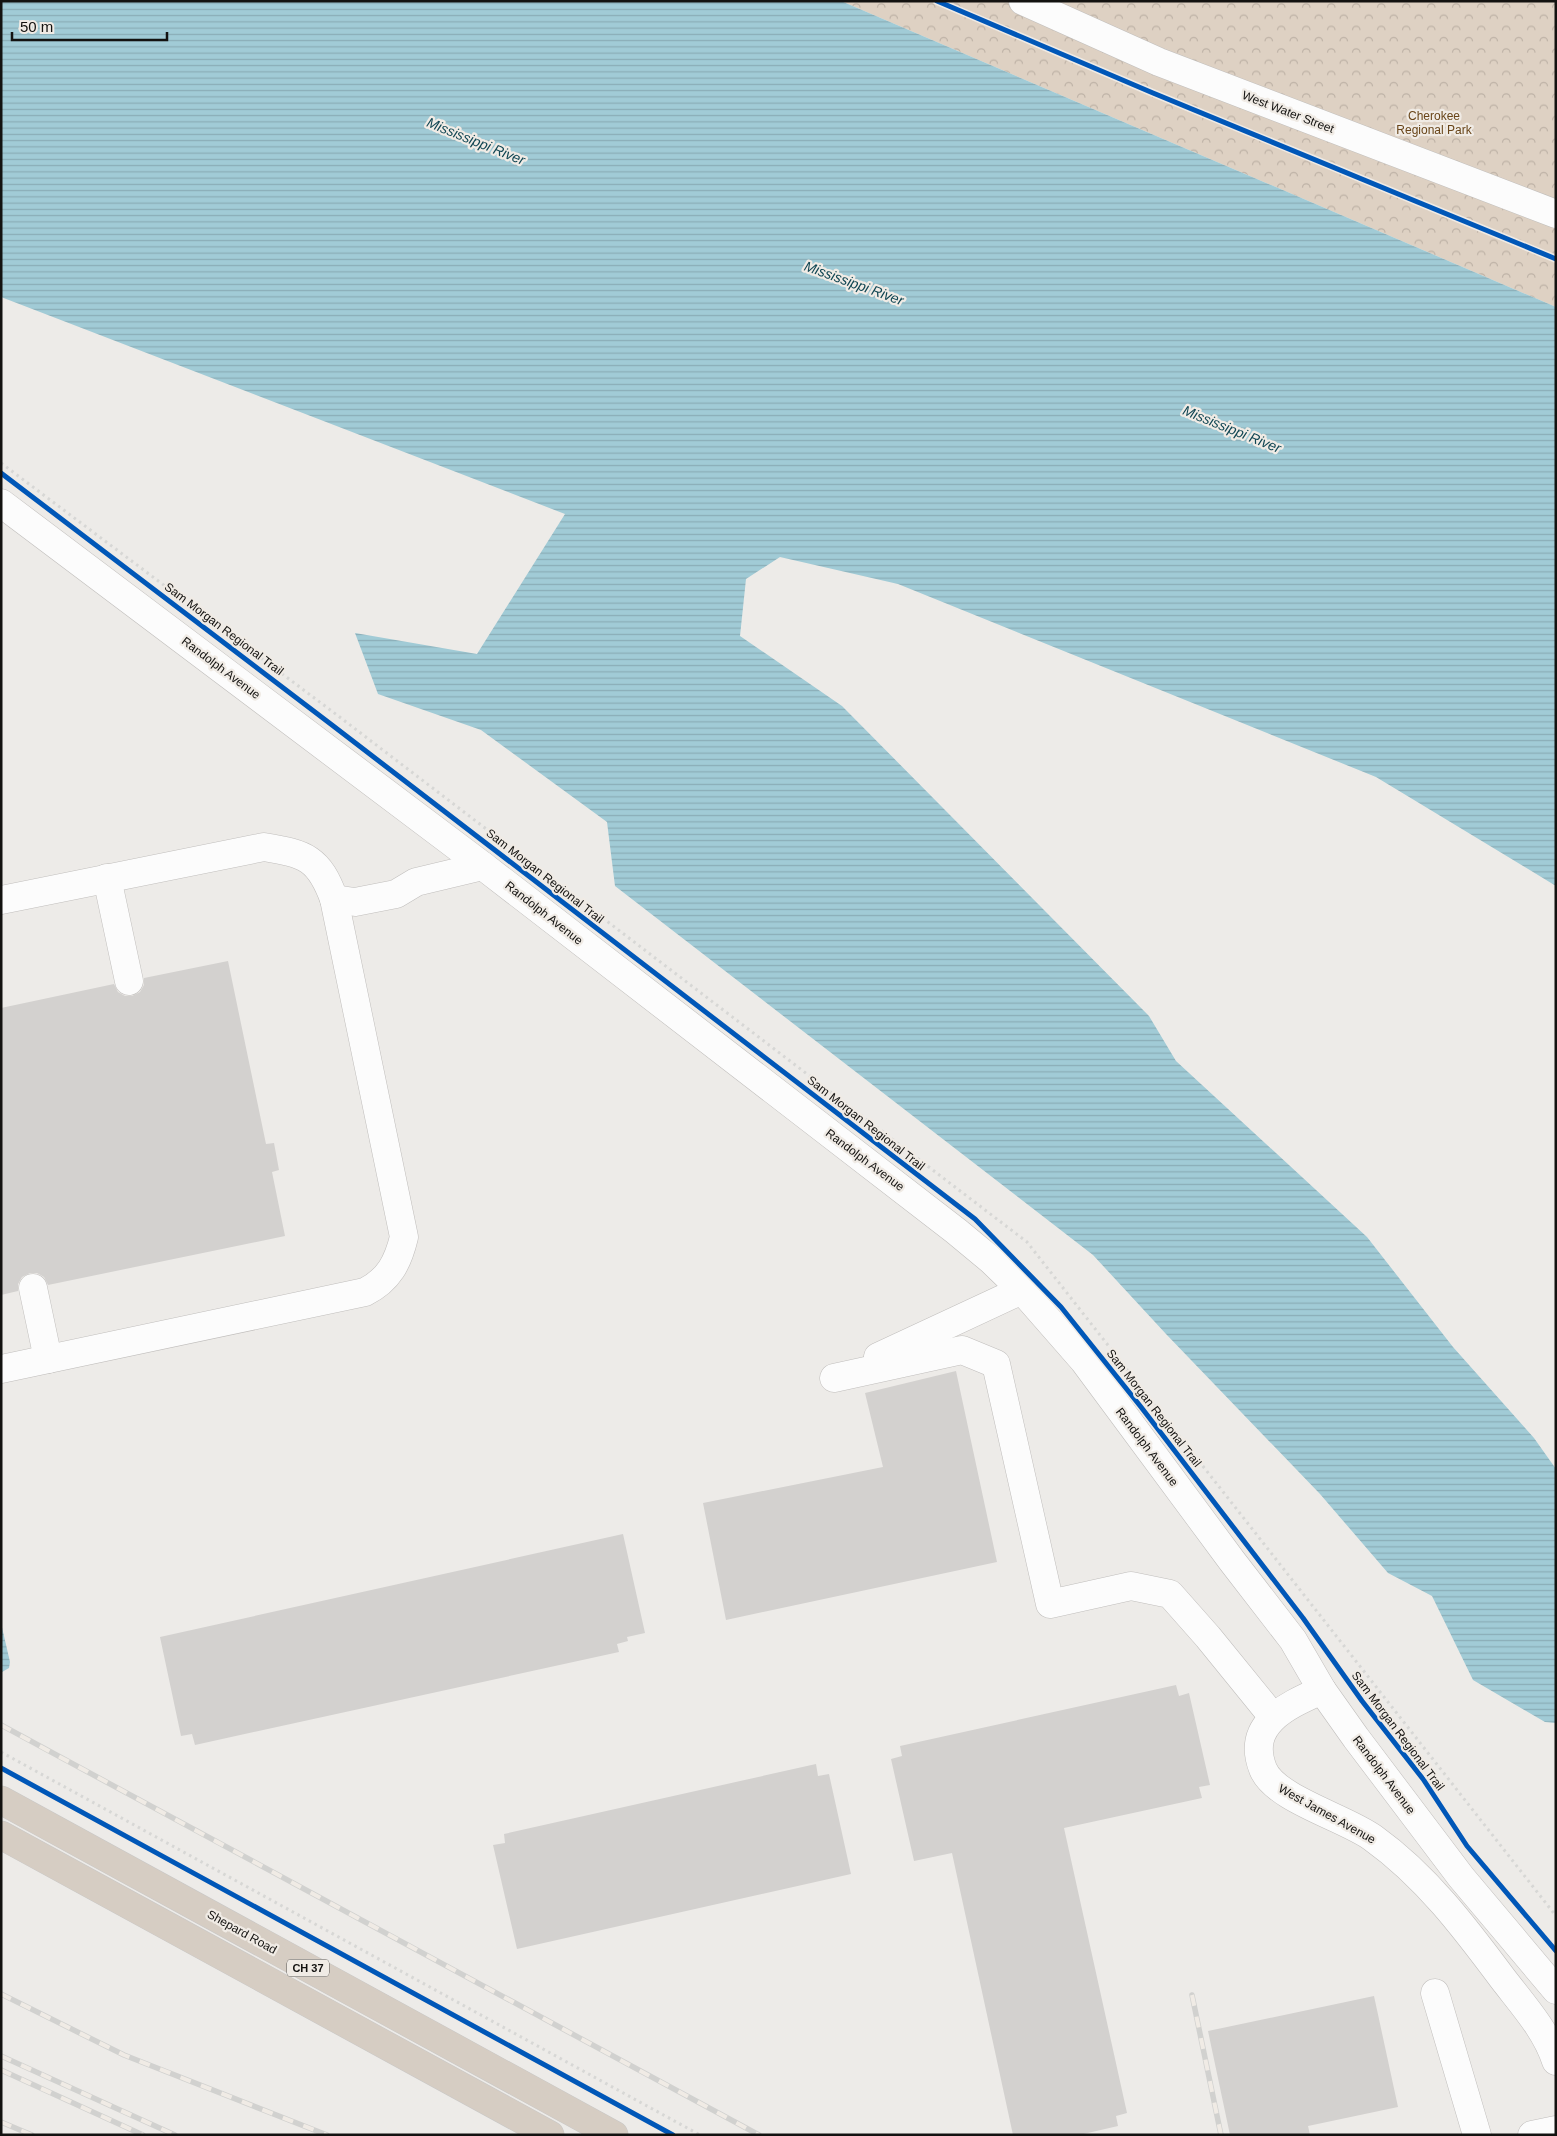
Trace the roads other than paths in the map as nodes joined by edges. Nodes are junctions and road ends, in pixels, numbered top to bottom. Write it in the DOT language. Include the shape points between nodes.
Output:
graph roads {
  1 [pos="1024,1"];
  2 [pos="1556,214"];
  3 [pos="1,503"];
  4 [pos="483,866"];
  5 [pos="107,878"];
  6 [pos="334,899"];
  7 [pos="1,900"];
  8 [pos="129,981"];
  9 [pos="33,1288"];
  10 [pos="1022,1290"];
  11 [pos="48,1359"];
  12 [pos="1,1369"];
  13 [pos="1322,1690"];
  14 [pos="1273,1717"];
  15 [pos="1,1800"];
  16 [pos="1,1835"];
  17 [pos="1556,1990"];
  18 [pos="1435,1993"];
  19 [pos="1556,2062"];
  20 [pos="1556,2130"];
  21 [pos="550,2135"];
  22 [pos="614,2135"];
  23 [pos="1477,2135"];
  24 [pos="1532,2135"];
  1 -- 2 [label="street, West Water Street" via="1159,62"];
  3 -- 4 [label="street, Randolph Avenue"];
  4 -- 6 [label="street" via="416,882 396,894 355,902"];
  4 -- 10 [label="street, Randolph Avenue" via="956,1230"];
  5 -- 6 [label="street" via="264,847 292,852 315,863"];
  5 -- 7 [label="street"];
  5 -- 8 [label="street"];
  6 -- 11 [label="street" via="404,1237 400,1256 390,1274 365,1292"];
  9 -- 11 [label="street"];
  10 -- 13 [label="street, Randolph Avenue" via="1084,1362 1293,1640"];
  10 -- 14 [label="street" via="834,1378 962,1350 996,1364 1050,1604 1131,1586 1170,1594"];
  11 -- 12 [label="street"];
  13 -- 14 [label="street, West James Avenue" via="1290,1704"];
  13 -- 17 [label="street, Randolph Avenue" via="1461,1877"];
  14 -- 19 [label="street, West James Avenue" via="1263,1730 1258,1749 1263,1770 1273,1784 1372,1837 1429,1886 1536,2022"];
  15 -- 22 [label="highway, Shepard Road / CH 37"];
  16 -- 21 [label="highway, CH 37"];
  18 -- 23 [label="street"];
  20 -- 24 [label="street"];
}
